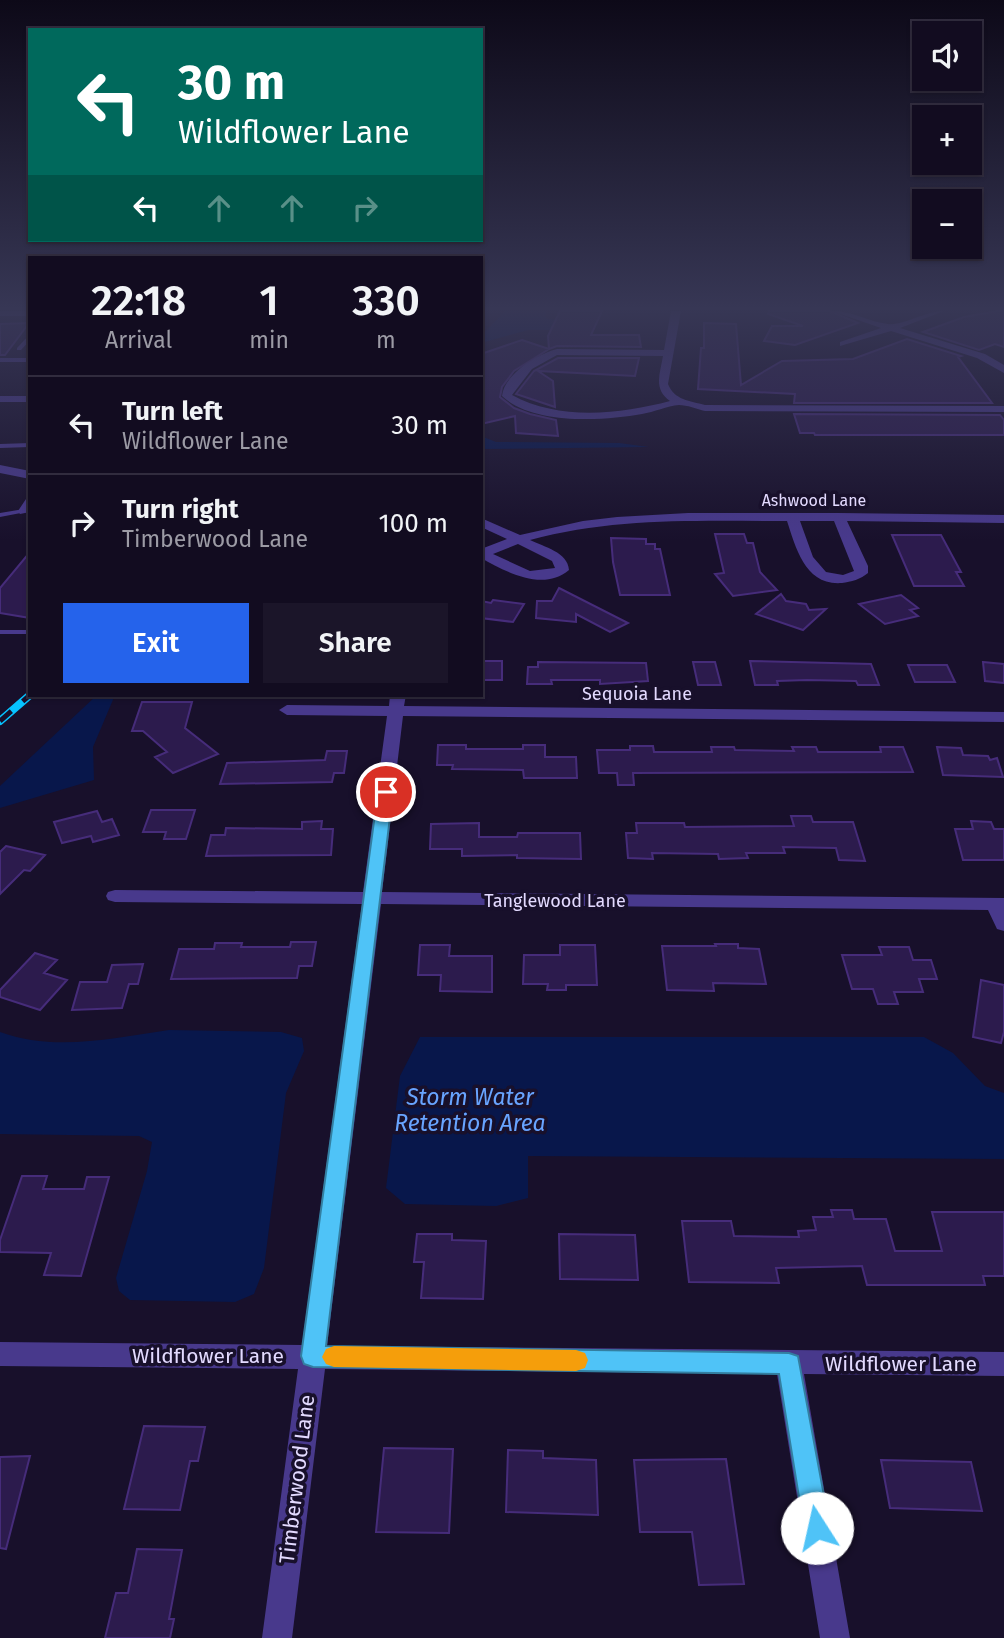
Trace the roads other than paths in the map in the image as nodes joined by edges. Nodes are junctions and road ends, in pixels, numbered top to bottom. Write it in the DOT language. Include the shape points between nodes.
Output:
graph roads {
  1 [pos="510,387"];
  2 [pos="664,387"];
  3 [pos="0,399"];
  4 [pos="28,399"];
  5 [pos="680,402"];
  6 [pos="1004,409"];
  7 [pos="28,445"];
  8 [pos="0,446"];
  9 [pos="0,469"];
  10 [pos="28,475"];
  11 [pos="27,506"];
  12 [pos="0,514"];
  13 [pos="792,517"];
  14 [pos="839,517"];
  15 [pos="1004,519"];
  16 [pos="483,523"];
  17 [pos="517,538"];
  18 [pos="483,554"];
  19 [pos="483,554"];
  20 [pos="0,632"];
  21 [pos="28,632"];
  22 [pos="396,703"];
  23 [pos="287,710"];
  24 [pos="996,716"];
  25 [pos="116,896"];
  26 [pos="373,899"];
  27 [pos="999,904"];
  28 [pos="1004,925"];
  29 [pos="0,1354"];
  30 [pos="313,1356"];
  31 [pos="789,1364"];
  32 [pos="1004,1364"];
  33 [pos="278,1638"];
  34 [pos="835,1638"];
  1 -- 5 [label="street" via="507,397 532,411 555,414 642,412"];
  2 -- 5 [label="street"];
  3 -- 4 [label="street"];
  5 -- 6 [label="street" via="730,409"];
  7 -- 8 [label="lane"];
  9 -- 10 [label="street"];
  11 -- 12 [label="lane"];
  13 -- 14 [label="street, Ashwood Lane"];
  13 -- 14 [label="street" via="816,574 848,580 861,573 861,566"];
  13 -- 17 [label="street, Ashwood Lane" via="625,519"];
  14 -- 15 [label="street, Ashwood Lane"];
  16 -- 17 [label="street"];
  17 -- 18 [label="street" via="557,558 562,570 526,575"];
  17 -- 19 [label="street"];
  20 -- 21 [label="lane"];
  22 -- 23 [label="street, Sequoia Lane"];
  22 -- 24 [label="street, Sequoia Lane"];
  22 -- 26 [label="street, Timberwood Lane"];
  25 -- 26 [label="street, Tanglewood Lane"];
  26 -- 27 [label="street, Tanglewood Lane"];
  26 -- 30 [label="street, Timberwood Lane"];
  27 -- 28 [label="street, Tanglewood Lane"];
  29 -- 30 [label="street, Wildflower Lane"];
  30 -- 31 [label="street, Wildflower Lane"];
  30 -- 33 [label="street, Timberwood Lane"];
  31 -- 32 [label="street, Wildflower Lane"];
  31 -- 34 [label="street"];
}
